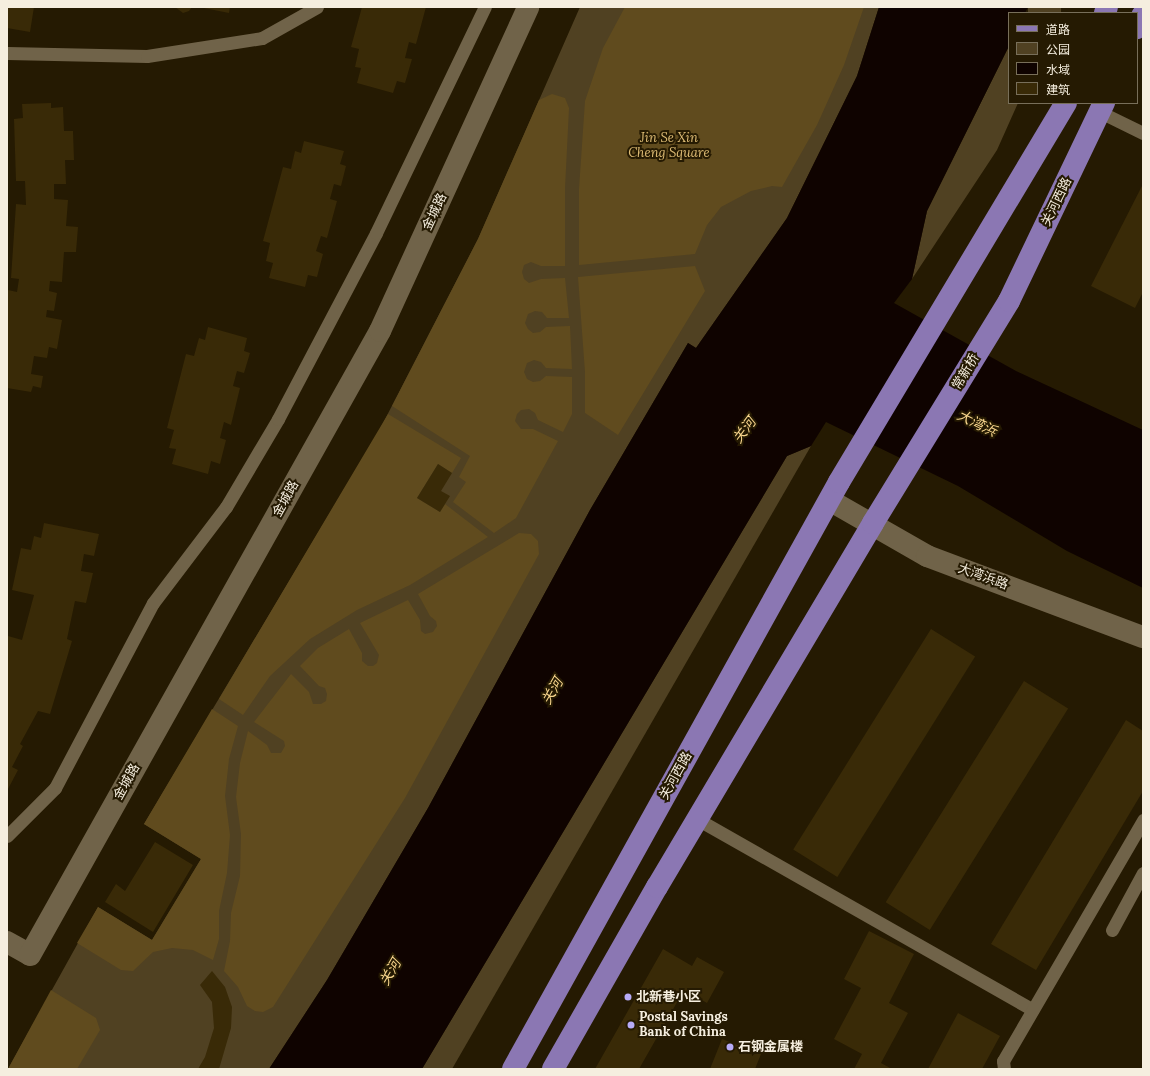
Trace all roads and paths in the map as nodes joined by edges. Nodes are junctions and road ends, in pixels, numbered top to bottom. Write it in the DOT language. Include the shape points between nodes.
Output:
graph roads {
  1 [pos="317,7"];
  2 [pos="485,7"];
  3 [pos="528,7"];
  4 [pos="1143,14"];
  5 [pos="1138,26"];
  6 [pos="7,53"];
  7 [pos="1065,104"];
  8 [pos="1102,107"];
  9 [pos="1143,133"];
  10 [pos="1010,300"];
  11 [pos="835,491"];
  12 [pos="873,524"];
  13 [pos="1143,637"];
  14 [pos="697,819"];
  15 [pos="1143,820"];
  16 [pos="7,836"];
  17 [pos="1143,873"];
  18 [pos="1112,930"];
  19 [pos="7,942"];
  20 [pos="1033,1010"];
  21 [pos="513,1069"];
  22 [pos="552,1069"];
  23 [pos="1004,1069"];
  1 -- 6 [label="lane" via="262,38 147,56"];
  2 -- 16 [label="lane" via="376,233 278,419 226,507 153,603 55,788"];
  3 -- 19 [label="street, 金城路" via="380,331 30,955"];
  4 -- 5 [label="main road"];
  7 -- 11 [label="main road"];
  8 -- 9 [label="lane"];
  8 -- 10 [label="main road, 关河西路"];
  10 -- 12 [label="main road, 常新桥"];
  11 -- 12 [label="street, 大湾浜路"];
  11 -- 21 [label="main road, 关河西路"];
  12 -- 13 [label="street, 大湾浜路" via="927,556"];
  12 -- 14 [label="main road"];
  14 -- 20 [label="lane"];
  14 -- 22 [label="main road"];
  15 -- 20 [label="lane"];
  17 -- 18 [label="lane"];
  20 -- 23 [label="lane" via="1003,1061"];
}
